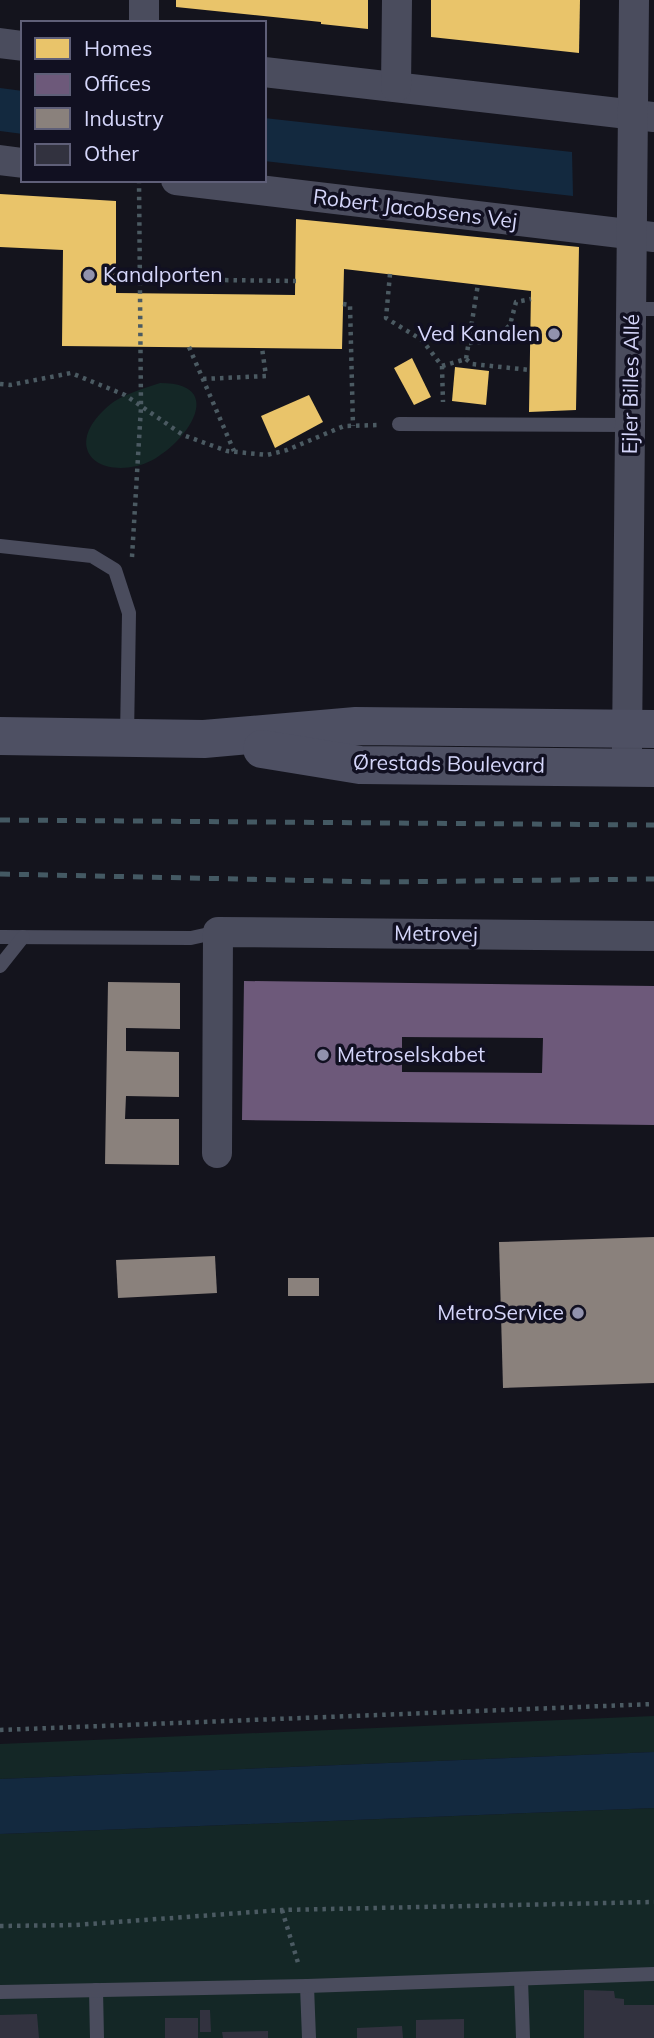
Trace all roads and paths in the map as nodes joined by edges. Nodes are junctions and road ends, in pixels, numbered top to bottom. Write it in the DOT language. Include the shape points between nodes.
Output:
graph roads {
  1 [pos="144,0"];
  2 [pos="397,0"];
  3 [pos="634,0"];
  4 [pos="144,21"];
  5 [pos="0,43"];
  6 [pos="21,46"];
  7 [pos="266,72"];
  8 [pos="396,88"];
  9 [pos="644,116"];
  10 [pos="0,160"];
  11 [pos="21,163"];
  12 [pos="139,182"];
  13 [pos="193,182"];
  14 [pos="643,236"];
  15 [pos="390,274"];
  16 [pos="140,279"];
  17 [pos="296,281"];
  18 [pos="478,285"];
  19 [pos="531,299"];
  20 [pos="343,304"];
  21 [pos="643,309"];
  22 [pos="469,343"];
  23 [pos="189,347"];
  24 [pos="262,348"];
  25 [pos="466,359"];
  26 [pos="442,366"];
  27 [pos="530,370"];
  28 [pos="203,379"];
  29 [pos="0,384"];
  30 [pos="141,407"];
  31 [pos="399,424"];
  32 [pos="444,424"];
  33 [pos="630,425"];
  34 [pos="353,426"];
  35 [pos="235,452"];
  36 [pos="0,546"];
  37 [pos="132,558"];
  38 [pos="641,729"];
  39 [pos="0,736"];
  40 [pos="127,738"];
  41 [pos="204,739"];
  42 [pos="641,767"];
  43 [pos="218,932"];
  44 [pos="654,936"];
  45 [pos="0,937"];
  46 [pos="23,937"];
  47 [pos="0,966"];
  48 [pos="217,1153"];
  49 [pos="654,1704"];
  50 [pos="0,1730"];
  51 [pos="654,1902"];
  52 [pos="282,1910"];
  53 [pos="0,1926"];
  54 [pos="654,1974"];
  55 [pos="521,1979"];
  56 [pos="307,1986"];
  57 [pos="96,1990"];
  58 [pos="0,1992"];
  59 [pos="97,2038"];
  60 [pos="309,2038"];
  61 [pos="523,2038"];
  1 -- 4 [label="street"];
  2 -- 8 [label="street"];
  3 -- 9 [label="street, Ejler Billes Allé"];
  5 -- 6 [label="street"];
  7 -- 8 [label="street"];
  8 -- 9 [label="street"];
  9 -- 14 [label="street, Ejler Billes Allé"];
  10 -- 11 [label="street"];
  12 -- 16 [label="path"];
  13 -- 14 [label="street, Robert Jacobsens Vej"];
  14 -- 21 [label="street, Ejler Billes Allé"];
  15 -- 26 [label="path" via="386,318 422,340"];
  16 -- 17 [label="path"];
  16 -- 30 [label="path"];
  18 -- 22 [label="path"];
  19 -- 22 [label="path" via="516,302 510,325 493,341"];
  20 -- 34 [label="path" via="350,304"];
  21 -- 33 [label="street, Ejler Billes Allé"];
  22 -- 25 [label="path"];
  23 -- 28 [label="path"];
  24 -- 28 [label="path" via="266,376"];
  25 -- 26 [label="path"];
  25 -- 27 [label="path" via="472,365"];
  26 -- 32 [label="path"];
  28 -- 35 [label="path"];
  29 -- 30 [label="path" via="71,373 125,395"];
  30 -- 35 [label="path" via="183,435"];
  30 -- 37 [label="path"];
  31 -- 32 [label="lane"];
  31 -- 34 [label="path"];
  32 -- 33 [label="lane"];
  33 -- 38 [label="street, Ejler Billes Allé"];
  34 -- 35 [label="path" via="327,431 267,455"];
  36 -- 40 [label="lane" via="92,556 115,570 129,613"];
  38 -- 41 [label="street, Ørestads Boulevard" via="355,726"];
  38 -- 42 [label="street, Ejler Billes Allé"];
  39 -- 40 [label="street, Ørestads Boulevard"];
  40 -- 41 [label="street, Ørestads Boulevard"];
  41 -- 42 [label="street, Ørestads Boulevard" via="360,765"];
  43 -- 44 [label="street, Metrovej"];
  43 -- 46 [label="lane, Metrovej" via="191,938"];
  43 -- 48 [label="street"];
  45 -- 46 [label="lane, Metrovej"];
  46 -- 47 [label="lane"];
  49 -- 50 [label="path"];
  51 -- 52 [label="path"];
  52 -- 53 [label="path"];
  52 -- 56 [label="path"];
  54 -- 55 [label="lane"];
  55 -- 56 [label="lane"];
  55 -- 61 [label="lane"];
  56 -- 57 [label="lane"];
  56 -- 60 [label="lane"];
  57 -- 58 [label="lane"];
  57 -- 59 [label="lane"];
}
